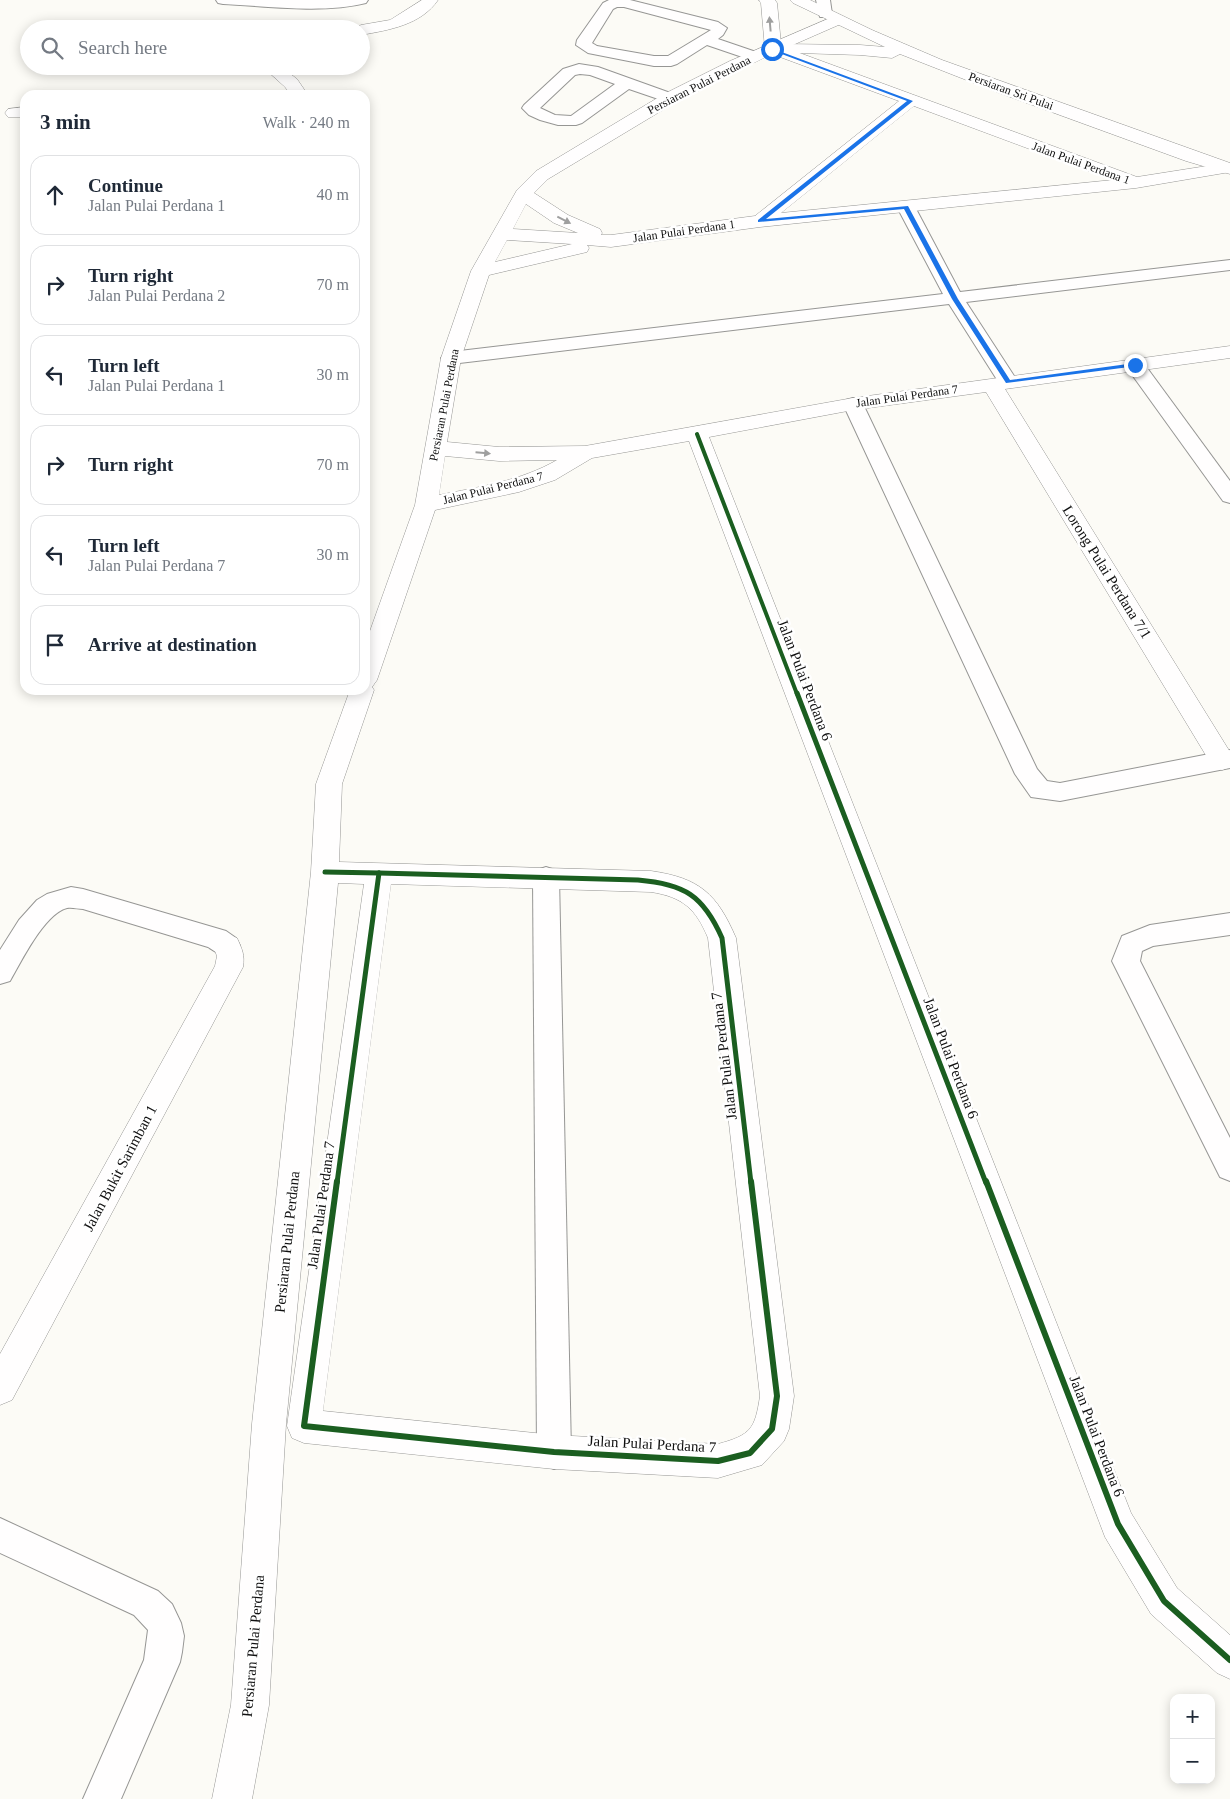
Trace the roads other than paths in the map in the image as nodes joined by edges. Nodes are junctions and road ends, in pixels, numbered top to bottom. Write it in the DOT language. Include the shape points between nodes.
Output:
graph roads {
  1 [pos="223,0"];
  2 [pos="361,0"];
  3 [pos="430,0"];
  4 [pos="767,0"];
  5 [pos="798,0"];
  6 [pos="828,11"];
  7 [pos="370,28"];
  8 [pos="706,40"];
  9 [pos="772,49"];
  10 [pos="860,50"];
  11 [pos="915,55"];
  12 [pos="754,56"];
  13 [pos="836,72"];
  14 [pos="281,75"];
  15 [pos="626,82"];
  16 [pos="296,90"];
  17 [pos="670,98"];
  18 [pos="910,101"];
  19 [pos="1228,168"];
  20 [pos="1136,182"];
  21 [pos="523,194"];
  22 [pos="906,207"];
  23 [pos="760,221"];
  24 [pos="500,234"];
  25 [pos="611,241"];
  26 [pos="1230,266"];
  27 [pos="481,271"];
  28 [pos="955,299"];
  29 [pos="1230,352"];
  30 [pos="451,358"];
  31 [pos="1135,365"];
  32 [pos="1000,383"];
  33 [pos="853,404"];
  34 [pos="697,434"];
  35 [pos="435,448"];
  36 [pos="586,453"];
  37 [pos="1230,496"];
  38 [pos="426,505"];
  39 [pos="370,666"];
  40 [pos="360,695"];
  41 [pos="1226,760"];
  42 [pos="325,872"];
  43 [pos="379,873"];
  44 [pos="546,877"];
  45 [pos="1230,924"];
  46 [pos="227,946"];
  47 [pos="0,973"];
  48 [pos="1230,1168"];
  49 [pos="0,1388"];
  50 [pos="554,1452"];
  51 [pos="0,1535"];
  52 [pos="1230,1660"];
  53 [pos="102,1799"];
  54 [pos="232,1799"];
  1 -- 2 [label="lane" via="332,4"];
  3 -- 7 [label="street" via="395,24"];
  9 -- 4 [label="street, one-way"];
  5 -- 6 [label="street, Persiaran Sri Pulai"];
  6 -- 9 [label="street, Persiaran Pulai Perdana"];
  6 -- 11 [label="street, Persiaran Sri Pulai"];
  8 -- 8 [label="lane" via="719,28 615,3 608,6 584,45 593,50 662,62 677,58"];
  8 -- 12 [label="lane"];
  9 -- 10 [label="street"];
  9 -- 12 [label="street, Persiaran Pulai Perdana"];
  9 -- 13 [label="street, Jalan Pulai Perdana 1"];
  10 -- 11 [label="street"];
  10 -- 13 [label="street" via="841,60"];
  11 -- 19 [label="street, Persiaran Sri Pulai"];
  12 -- 17 [label="street, Persiaran Pulai Perdana"];
  13 -- 18 [label="street, Jalan Pulai Perdana 1"];
  14 -- 16 [label="street"];
  15 -- 15 [label="lane" via="576,120 559,121 530,108 569,72 580,69"];
  15 -- 17 [label="lane"];
  17 -- 21 [label="street, Persiaran Pulai Perdana" via="542,175"];
  18 -- 20 [label="street, Jalan Pulai Perdana 1"];
  18 -- 23 [label="street"];
  19 -- 20 [label="street, Jalan Pulai Perdana 1"];
  20 -- 22 [label="street, Jalan Pulai Perdana 1"];
  21 -- 24 [label="street, Persiaran Pulai Perdana"];
  21 -- 25 [label="street, one-way" via="561,219"];
  22 -- 23 [label="street, Jalan Pulai Perdana 1"];
  22 -- 28 [label="lane"];
  23 -- 25 [label="street, Jalan Pulai Perdana 1"];
  24 -- 25 [label="street, Jalan Pulai Perdana 1"];
  24 -- 27 [label="street, Persiaran Pulai Perdana"];
  25 -- 27 [label="street"];
  26 -- 28 [label="lane"];
  27 -- 30 [label="street, Persiaran Pulai Perdana"];
  28 -- 30 [label="lane"];
  28 -- 32 [label="lane"];
  29 -- 31 [label="street, Jalan Pulai Perdana 7"];
  30 -- 35 [label="street, Persiaran Pulai Perdana"];
  31 -- 32 [label="street, Jalan Pulai Perdana 7"];
  31 -- 37 [label="lane"];
  32 -- 33 [label="street, Jalan Pulai Perdana 7"];
  32 -- 41 [label="street, Lorong Pulai Perdana 7/1"];
  33 -- 34 [label="street, Jalan Pulai Perdana 7"];
  33 -- 41 [label="lane" via="1027,774 1040,790 1060,792"];
  34 -- 36 [label="street, Jalan Pulai Perdana 7"];
  34 -- 52 [label="street, Jalan Pulai Perdana 6" via="1118,1524 1164,1601"];
  35 -- 36 [label="street, Jalan Pulai Perdana 7, one-way" via="499,454"];
  35 -- 38 [label="street, Persiaran Pulai Perdana"];
  36 -- 38 [label="street, Jalan Pulai Perdana 7" via="547,475 511,487"];
  38 -- 39 [label="street, Persiaran Pulai Perdana"];
  40 -- 42 [label="street, Persiaran Pulai Perdana" via="329,784"];
  42 -- 43 [label="street, Jalan Pulai Perdana 7"];
  42 -- 54 [label="street, Persiaran Pulai Perdana" via="269,1424 250,1705"];
  43 -- 44 [label="street, Jalan Pulai Perdana 7"];
  43 -- 50 [label="street, Jalan Pulai Perdana 7" via="304,1426"];
  44 -- 50 [label="lane"];
  44 -- 50 [label="street, Jalan Pulai Perdana 7" via="655,882 687,892 711,912 722,938 777,1396 772,1429 750,1453 718,1461"];
  45 -- 48 [label="lane" via="1150,936 1132,944 1126,961"];
  46 -- 47 [label="lane" via="217,939 83,899 66,898 50,904 38,915"];
  46 -- 49 [label="street, Jalan Bukit Sarimban 1" via="231,956 229,967"];
  51 -- 53 [label="lane" via="146,1603 161,1616 167,1638 162,1662"];
}
